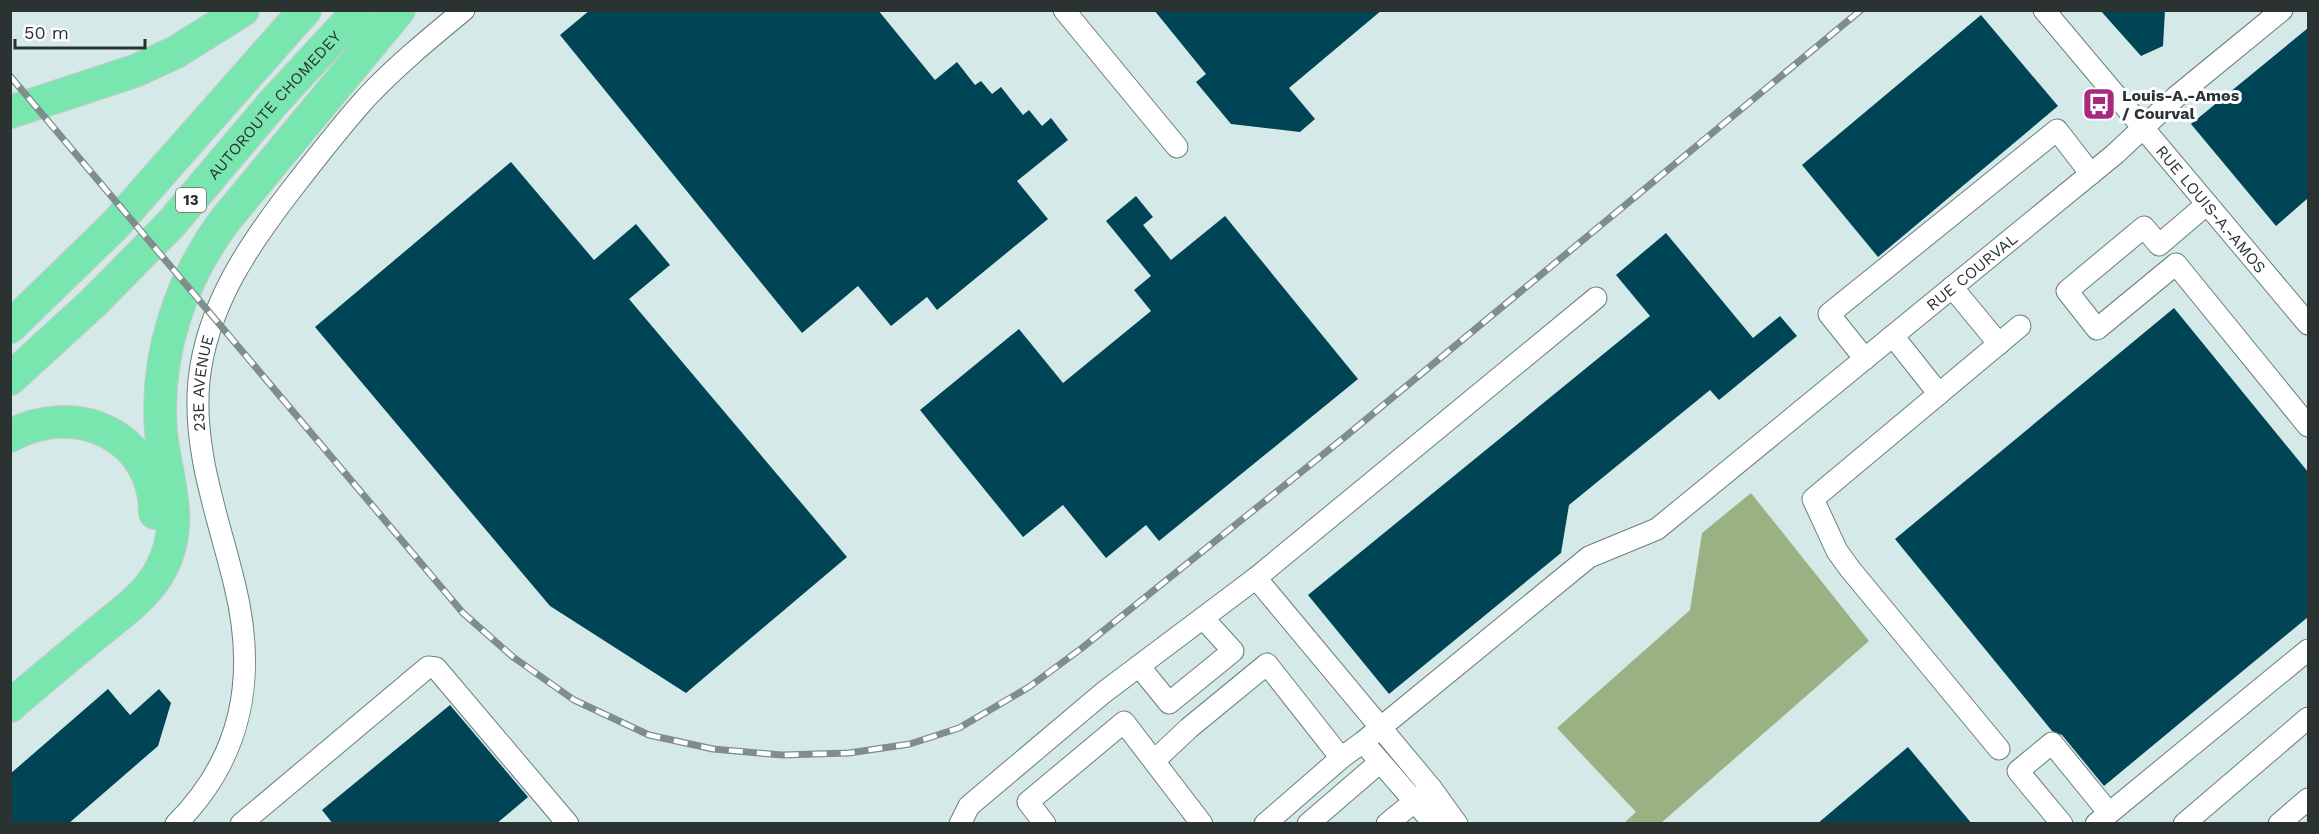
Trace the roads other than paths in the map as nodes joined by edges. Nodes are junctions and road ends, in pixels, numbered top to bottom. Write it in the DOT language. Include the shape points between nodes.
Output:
graph roads {
  1 [pos="243,10"];
  2 [pos="305,10"];
  3 [pos="359,10"];
  4 [pos="399,10"];
  5 [pos="464,10"];
  6 [pos="1064,10"];
  7 [pos="2044,10"];
  8 [pos="2282,10"];
  9 [pos="10,112"];
  10 [pos="2143,128"];
  11 [pos="1177,147"];
  12 [pos="2091,174"];
  13 [pos="2207,204"];
  14 [pos="2159,245"];
  15 [pos="2176,264"];
  16 [pos="1953,287"];
  17 [pos="1596,298"];
  18 [pos="2308,324"];
  19 [pos="2020,326"];
  20 [pos="10,327"];
  21 [pos="1893,336"];
  22 [pos="2000,344"];
  23 [pos="1864,359"];
  24 [pos="10,379"];
  25 [pos="1939,394"];
  26 [pos="2306,419"];
  27 [pos="10,436"];
  28 [pos="1256,578"];
  29 [pos="1203,618"];
  30 [pos="2308,650"];
  31 [pos="1139,666"];
  32 [pos="10,680"];
  33 [pos="10,706"];
  34 [pos="2308,718"];
  35 [pos="1379,728"];
  36 [pos="1363,742"];
  37 [pos="1999,749"];
  38 [pos="1341,758"];
  39 [pos="1154,761"];
  40 [pos="1380,762"];
  41 [pos="1431,788"];
  42 [pos="2308,799"];
  43 [pos="1414,802"];
  44 [pos="2103,818"];
  45 [pos="567,823"];
  46 [pos="176,824"];
  47 [pos="242,824"];
  48 [pos="960,824"];
  49 [pos="1045,824"];
  50 [pos="1202,824"];
  51 [pos="1265,824"];
  52 [pos="1308,824"];
  53 [pos="1387,824"];
  54 [pos="1434,824"];
  55 [pos="1457,824"];
  56 [pos="2062,824"];
  57 [pos="2184,824"];
  58 [pos="2279,824"];
  1 -- 9 [label="highway" via="176,52 135,71"];
  2 -- 20 [label="highway, 13" via="115,225"];
  3 -- 24 [label="highway, AUTOROUTE CHOMEDEY / 13" via="273,103 171,224"];
  4 -- 33 [label="highway" via="226,219 190,277 172,325 162,379 161,431 174,516 170,548 161,570 138,598"];
  5 -- 46 [label="street, 23E AVENUE" via="381,82 334,136 256,237 213,318 199,380 199,426 207,480 240,607 246,671 239,718 227,750 205,790"];
  6 -- 11 [label="street"];
  7 -- 10 [label="street, RUE LOUIS-A.-AMOS"];
  8 -- 10 [label="street, RUE COURVAL"];
  10 -- 12 [label="street, RUE COURVAL"];
  10 -- 13 [label="street, RUE LOUIS-A.-AMOS"];
  12 -- 16 [label="street, RUE COURVAL"];
  12 -- 23 [label="street" via="2056,130 1829,314"];
  13 -- 14 [label="street"];
  13 -- 18 [label="street, RUE LOUIS-A.-AMOS"];
  14 -- 15 [label="street"];
  14 -- 15 [label="street" via="2144,227 2067,291 2097,329"];
  15 -- 26 [label="street"];
  16 -- 21 [label="street, RUE COURVAL"];
  16 -- 22 [label="street"];
  17 -- 28 [label="street"];
  19 -- 22 [label="street"];
  21 -- 23 [label="street, RUE COURVAL"];
  21 -- 25 [label="street"];
  22 -- 25 [label="street"];
  23 -- 35 [label="street, RUE COURVAL" via="1657,529 1588,557"];
  25 -- 37 [label="street" via="1813,498 1833,543 1850,569"];
  27 -- 32 [label="highway" via="56,421 81,422 105,431 135,456 148,479 155,505 150,543 133,574"];
  28 -- 29 [label="street"];
  28 -- 35 [label="street"];
  29 -- 31 [label="street"];
  29 -- 31 [label="street" via="1233,651 1169,703"];
  30 -- 44 [label="street"];
  31 -- 48 [label="street" via="969,806"];
  34 -- 57 [label="street"];
  35 -- 36 [label="street, RUE COURVAL"];
  35 -- 41 [label="street"];
  36 -- 38 [label="street, RUE COURVAL"];
  36 -- 40 [label="street"];
  38 -- 39 [label="street" via="1267,664"];
  38 -- 51 [label="street, RUE COURVAL"];
  39 -- 49 [label="street" via="1124,722 1028,802"];
  39 -- 50 [label="street"];
  40 -- 43 [label="street"];
  40 -- 52 [label="street"];
  41 -- 43 [label="street"];
  41 -- 55 [label="street"];
  42 -- 58 [label="street"];
  43 -- 53 [label="street"];
  43 -- 54 [label="street"];
  44 -- 56 [label="street" via="2052,743 2018,771"];
  45 -- 47 [label="street" via="432,666"];
}
